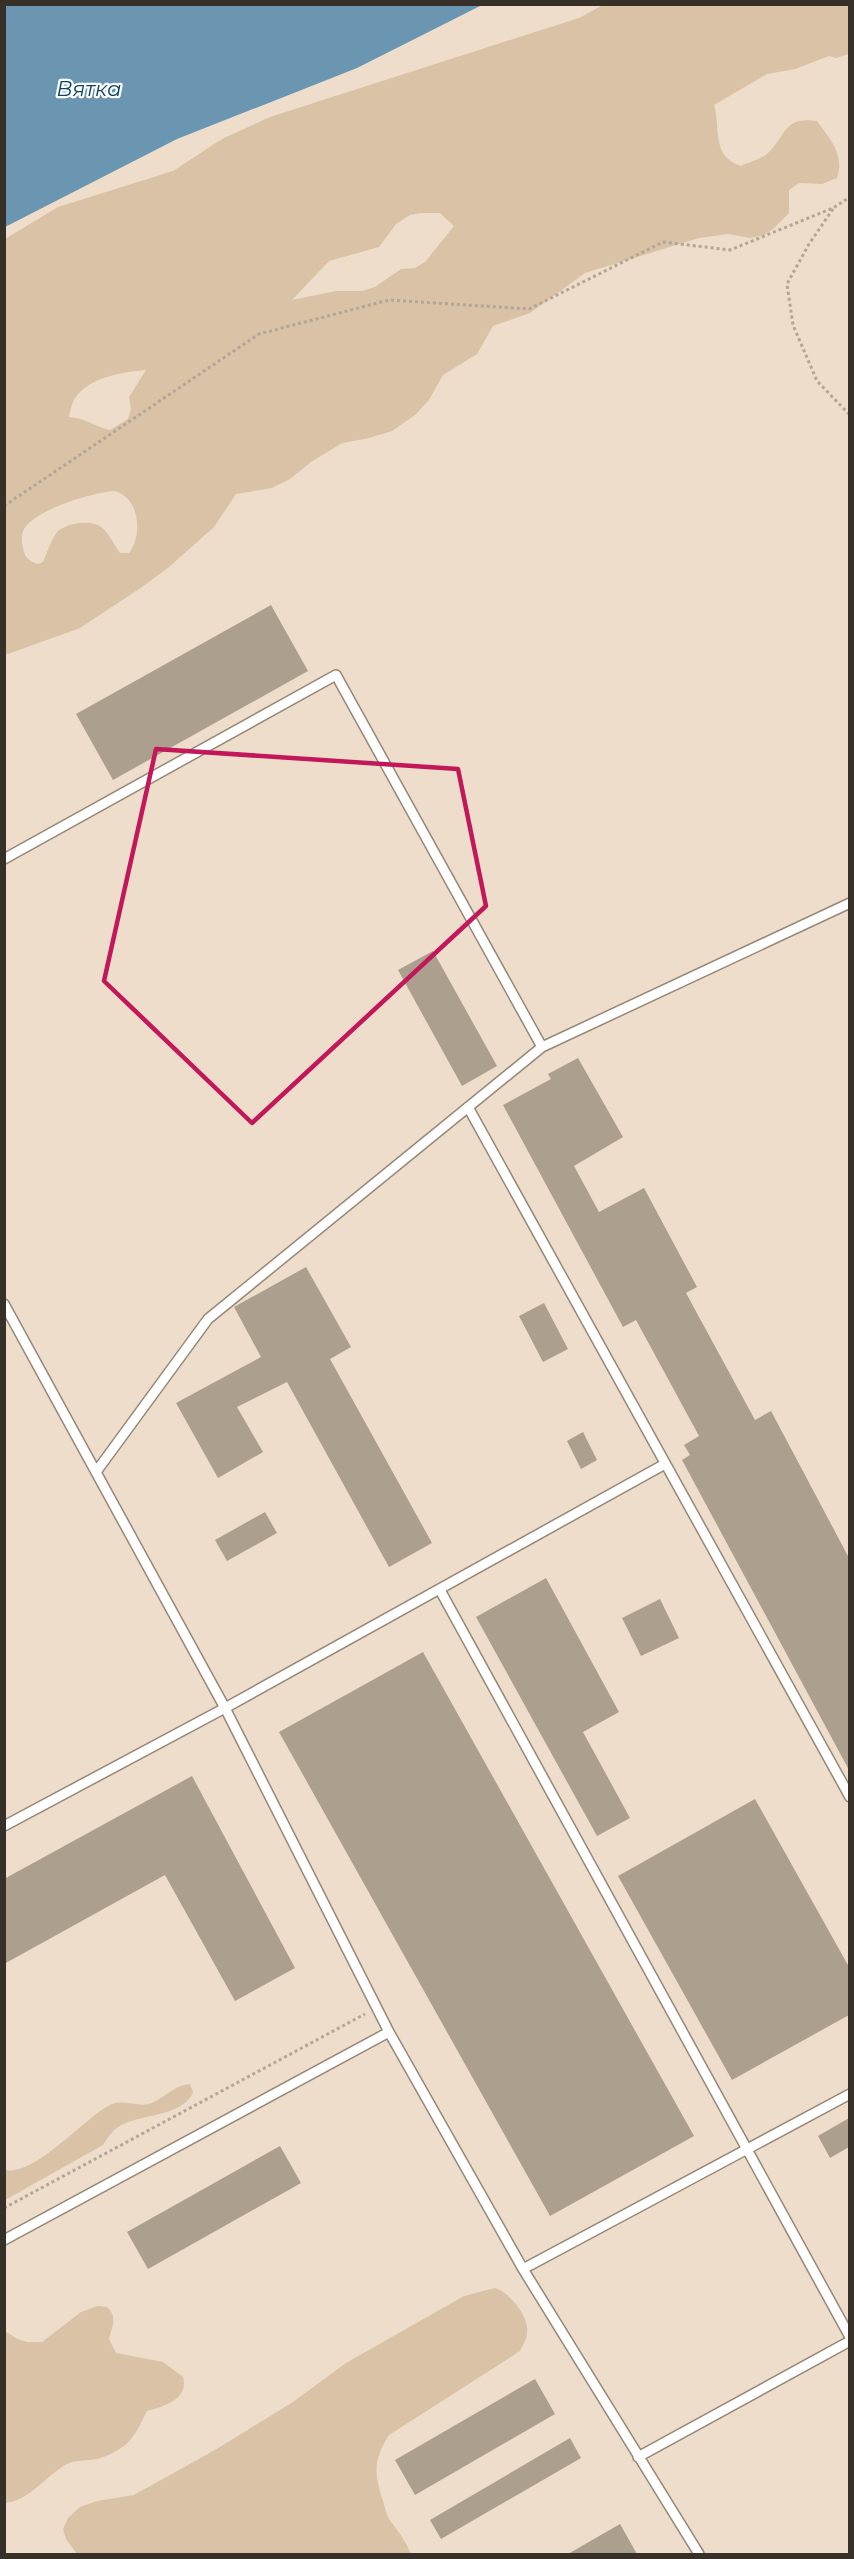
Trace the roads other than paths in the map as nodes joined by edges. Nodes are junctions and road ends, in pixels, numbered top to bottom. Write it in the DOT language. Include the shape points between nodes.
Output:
graph roads {
  1 [pos="4,859"];
  2 [pos="849,903"];
  3 [pos="542,1047"];
  4 [pos="468,1107"];
  5 [pos="4,1304"];
  6 [pos="666,1464"];
  7 [pos="96,1472"];
  8 [pos="440,1590"];
  9 [pos="225,1708"];
  10 [pos="849,1797"];
  11 [pos="4,1827"];
  12 [pos="389,2032"];
  13 [pos="849,2094"];
  14 [pos="747,2150"];
  15 [pos="4,2240"];
  16 [pos="523,2269"];
  17 [pos="849,2339"];
  18 [pos="638,2457"];
  19 [pos="699,2554"];
  1 -- 3 [label="lane" via="336,675"];
  2 -- 3 [label="lane"];
  3 -- 4 [label="lane"];
  4 -- 6 [label="lane"];
  4 -- 7 [label="lane" via="208,1319"];
  5 -- 7 [label="lane"];
  6 -- 8 [label="lane"];
  6 -- 10 [label="lane"];
  7 -- 9 [label="lane"];
  8 -- 9 [label="lane"];
  8 -- 14 [label="lane"];
  9 -- 11 [label="lane"];
  9 -- 12 [label="lane"];
  12 -- 15 [label="lane"];
  12 -- 16 [label="lane"];
  13 -- 14 [label="lane"];
  14 -- 16 [label="lane"];
  14 -- 17 [label="lane"];
  16 -- 18 [label="lane"];
  17 -- 18 [label="lane"];
  18 -- 19 [label="lane"];
}
